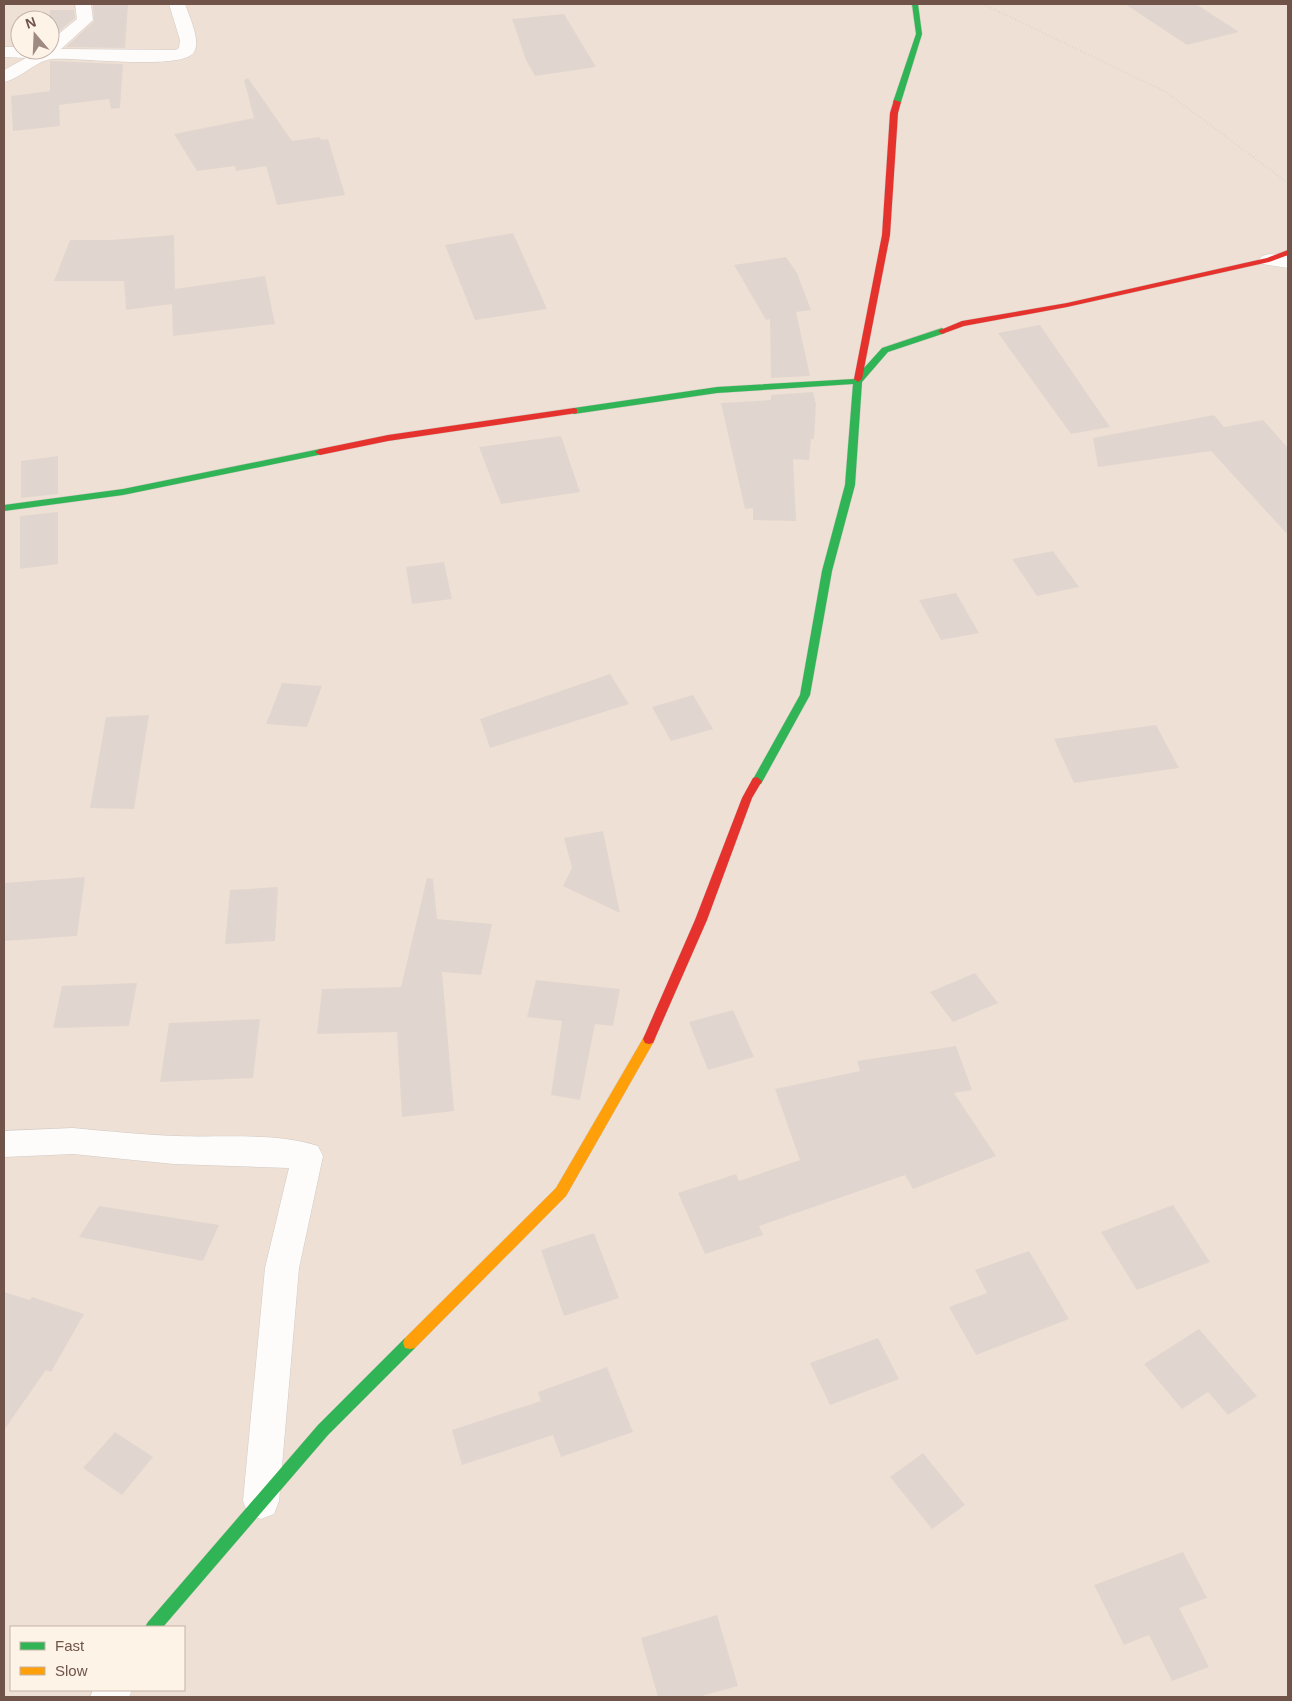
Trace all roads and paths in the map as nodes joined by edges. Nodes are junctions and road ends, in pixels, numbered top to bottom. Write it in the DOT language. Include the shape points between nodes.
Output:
graph roads {
  1 [pos="83,4"];
  2 [pos="177,4"];
  3 [pos="915,4"];
  4 [pos="983,4"];
  5 [pos="60,41"];
  6 [pos="60,54"];
  7 [pos="34,60"];
  8 [pos="4,77"];
  9 [pos="1288,184"];
  10 [pos="1288,252"];
  11 [pos="1279,261"];
  12 [pos="858,381"];
  13 [pos="4,508"];
  14 [pos="4,1144"];
  15 [pos="261,1501"];
  16 [pos="154,1626"];
  1 -- 5 [label="street" via="84,20"];
  2 -- 6 [label="street" via="188,40 187,50 180,55"];
  3 -- 12 [label="street" via="919,34 894,113 886,235"];
  4 -- 9 [label="path" via="1166,92"];
  7 -- 8 [label="street"];
  10 -- 11 [label="street"];
  11 -- 12 [label="street" via="962,324 885,350"];
  12 -- 13 [label="street" via="717,390 388,438 150,487 54,504"];
  12 -- 15 [label="street" via="850,486 827,572 805,695 747,798 701,920 642,1054 561,1192 323,1430"];
  14 -- 15 [label="street" via="74,1142 307,1156 282,1268"];
  15 -- 16 [label="street"];
}
